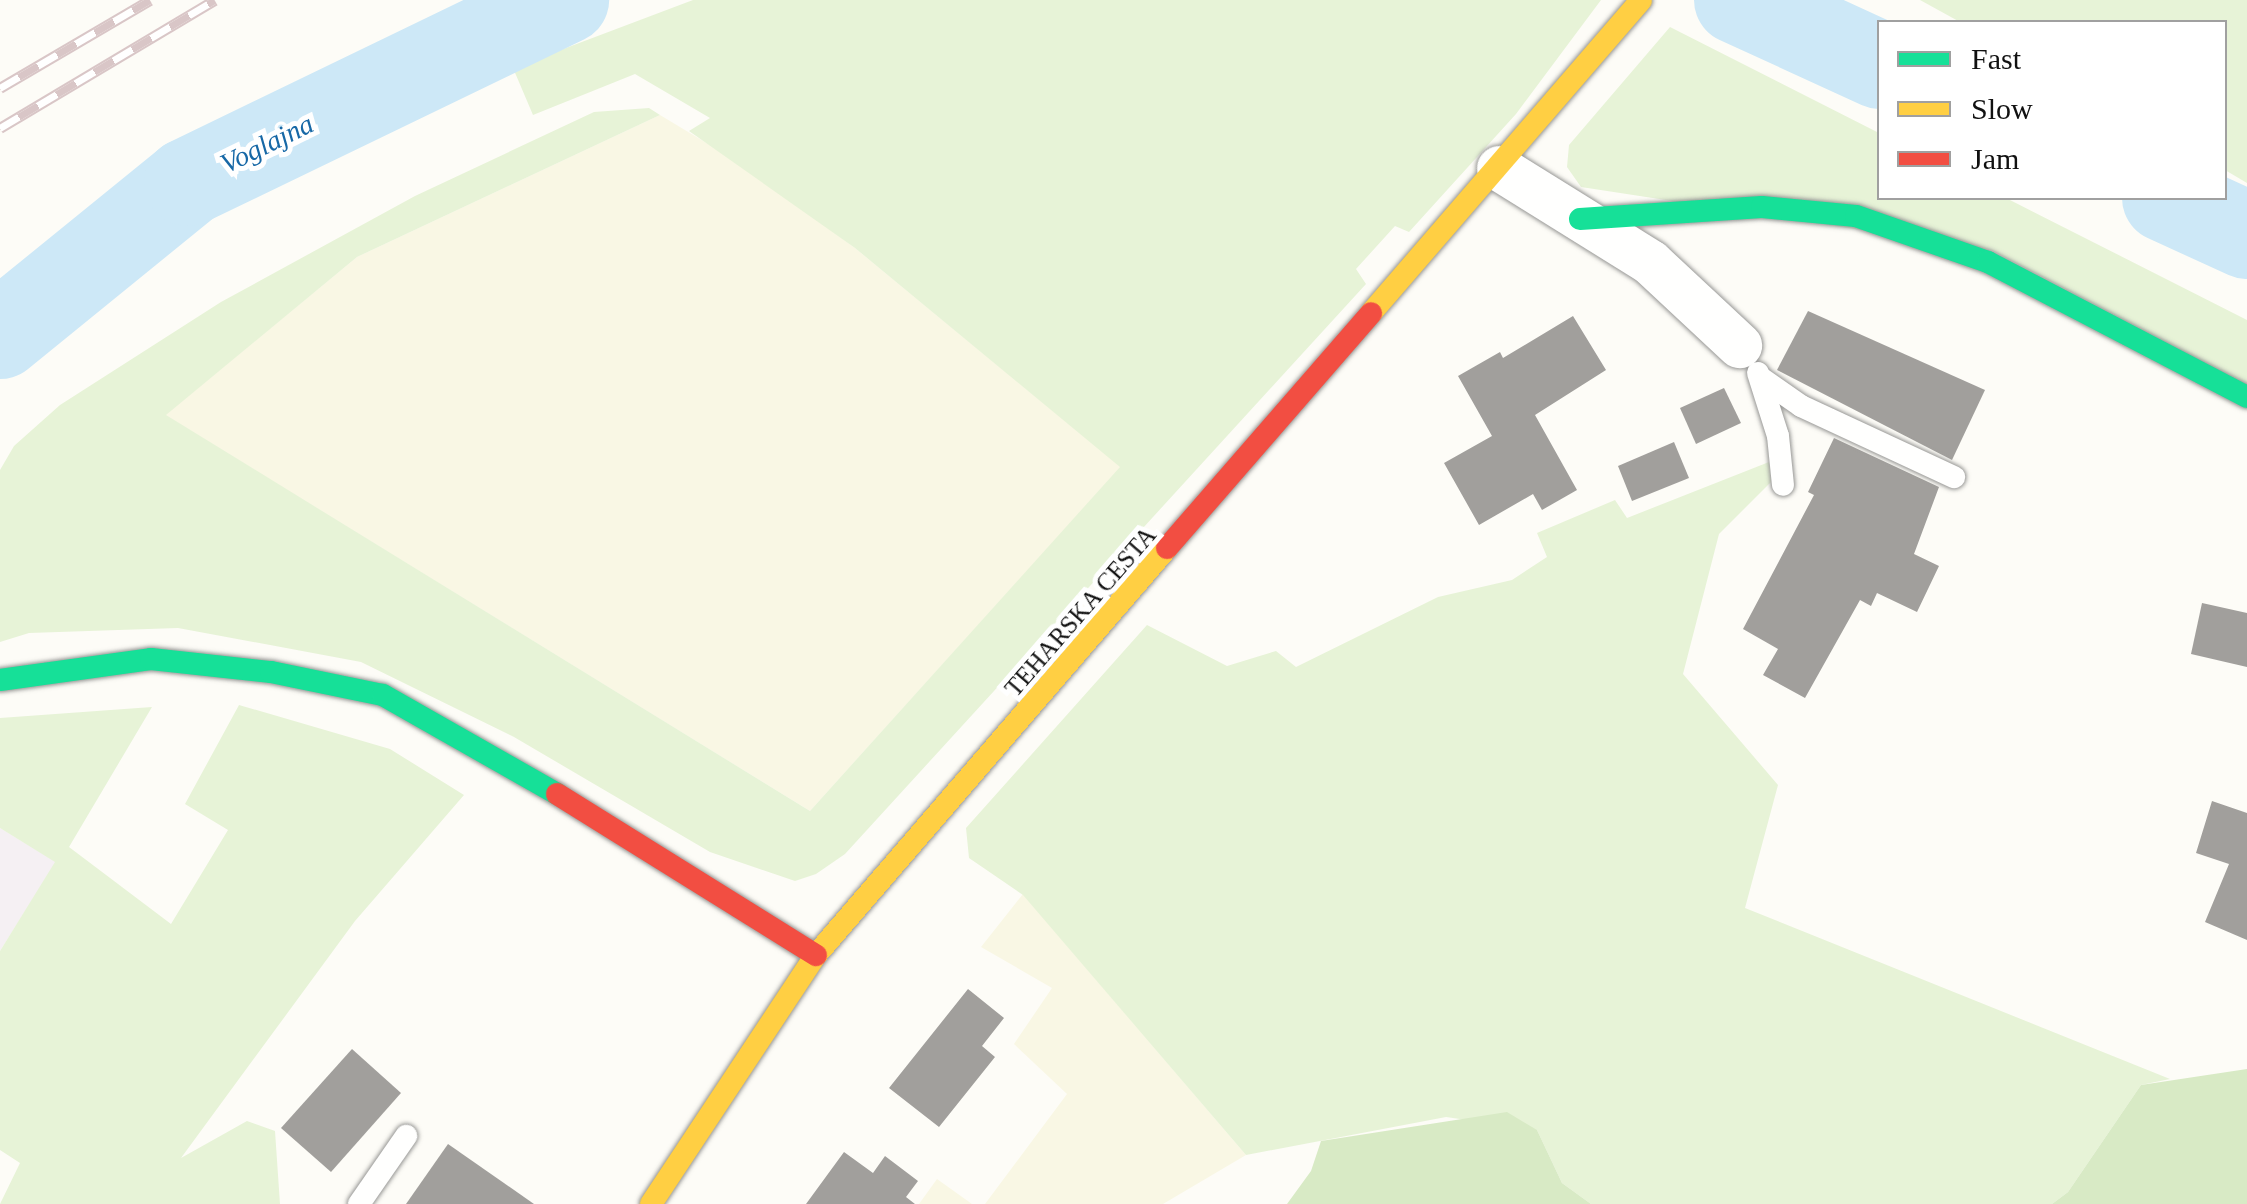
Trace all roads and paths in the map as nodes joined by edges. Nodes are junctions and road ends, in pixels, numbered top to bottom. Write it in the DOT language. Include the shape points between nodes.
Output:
graph roads {
  1 [pos="1641,0"];
  2 [pos="1499,168"];
  3 [pos="1580,219"];
  4 [pos="1750,362"];
  5 [pos="2247,397"];
  6 [pos="1954,476"];
  7 [pos="1783,485"];
  8 [pos="0,680"];
  9 [pos="816,955"];
  10 [pos="406,1136"];
  11 [pos="359,1204"];
  12 [pos="651,1204"];
  1 -- 2 [label="street, TEHARSKA CESTA"];
  2 -- 3 [label="street"];
  2 -- 9 [label="street, TEHARSKA CESTA"];
  3 -- 4 [label="street" via="1650,262"];
  3 -- 5 [label="street" via="1762,207 1856,216 1988,262"];
  4 -- 6 [label="lane" via="1801,406"];
  4 -- 7 [label="lane"];
  8 -- 9 [label="street" via="151,659 271,672 383,695 597,816"];
  9 -- 12 [label="street, TEHARSKA CESTA"];
  10 -- 11 [label="lane"];
}
